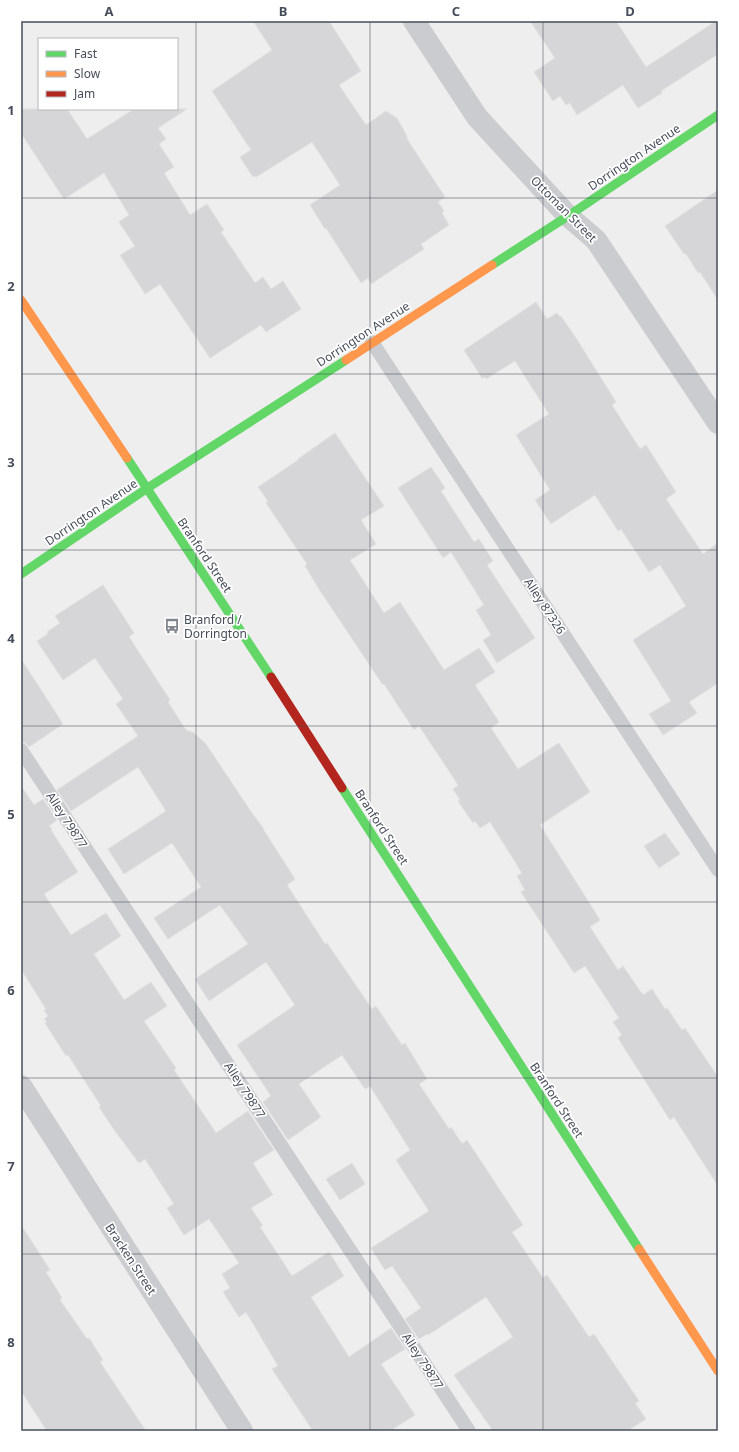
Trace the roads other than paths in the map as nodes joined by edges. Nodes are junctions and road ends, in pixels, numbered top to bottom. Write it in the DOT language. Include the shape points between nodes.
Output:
graph roads {
  1 [pos="414,21"];
  2 [pos="718,115"];
  3 [pos="568,216"];
  4 [pos="21,300"];
  5 [pos="372,342"];
  6 [pos="718,423"];
  7 [pos="146,489"];
  8 [pos="21,574"];
  9 [pos="21,750"];
  10 [pos="718,870"];
  11 [pos="21,1086"];
  12 [pos="718,1370"];
  13 [pos="242,1431"];
  14 [pos="468,1431"];
  1 -- 3 [label="street, Ottoman Street" via="477,117"];
  2 -- 3 [label="main road, Dorrington Avenue"];
  3 -- 5 [label="main road, Dorrington Avenue"];
  3 -- 6 [label="street, Ottoman Street" via="596,240"];
  4 -- 7 [label="main road, Branford Street"];
  5 -- 7 [label="main road, Dorrington Avenue"];
  5 -- 10 [label="lane, Alley 87326"];
  7 -- 8 [label="main road, Dorrington Avenue"];
  7 -- 12 [label="main road, Branford Street" via="216,592"];
  9 -- 14 [label="lane, Alley 79877"];
  11 -- 13 [label="street, Bracken Street"];
}
